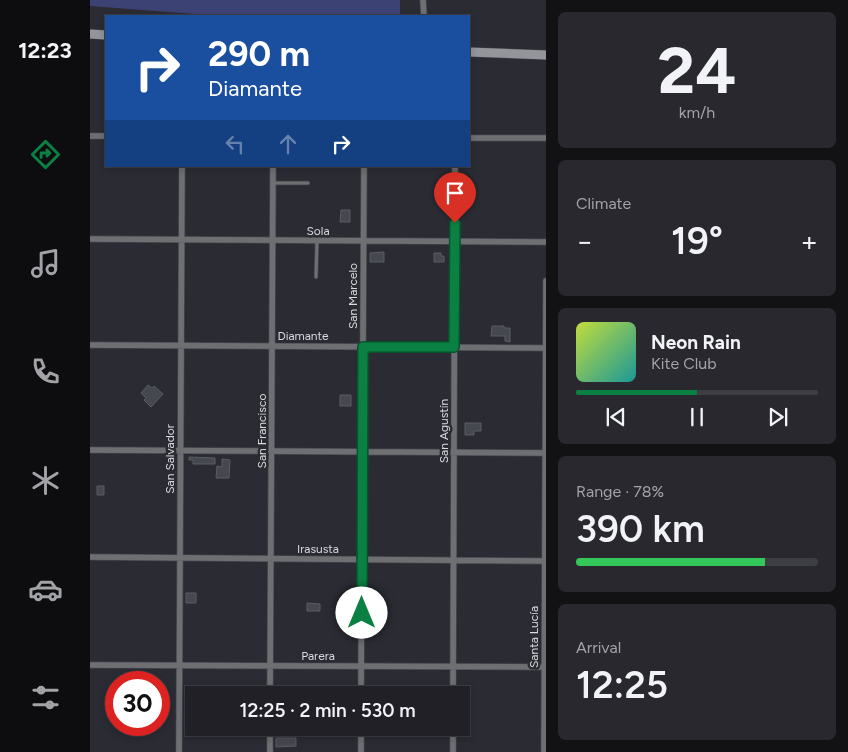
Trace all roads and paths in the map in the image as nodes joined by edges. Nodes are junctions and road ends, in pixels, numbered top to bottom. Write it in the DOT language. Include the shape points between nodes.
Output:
graph roads {
  1 [pos="423,0"];
  2 [pos="424,15"];
  3 [pos="90,34"];
  4 [pos="105,35"];
  5 [pos="470,52"];
  6 [pos="546,56"];
  7 [pos="90,136"];
  8 [pos="105,136"];
  9 [pos="470,138"];
  10 [pos="546,138"];
  11 [pos="182,167"];
  12 [pos="272,167"];
  13 [pos="364,167"];
  14 [pos="455,167"];
  15 [pos="272,183"];
  16 [pos="308,183"];
  17 [pos="90,240"];
  18 [pos="181,240"];
  19 [pos="272,240"];
  20 [pos="317,241"];
  21 [pos="363,241"];
  22 [pos="455,242"];
  23 [pos="546,242"];
  24 [pos="316,277"];
  25 [pos="546,281"];
  26 [pos="90,345"];
  27 [pos="181,346"];
  28 [pos="272,346"];
  29 [pos="363,347"];
  30 [pos="454,347"];
  31 [pos="545,348"];
  32 [pos="90,450"];
  33 [pos="180,451"];
  34 [pos="271,451"];
  35 [pos="362,452"];
  36 [pos="454,452"];
  37 [pos="545,453"];
  38 [pos="90,557"];
  39 [pos="180,558"];
  40 [pos="271,559"];
  41 [pos="362,559"];
  42 [pos="454,560"];
  43 [pos="545,561"];
  44 [pos="90,665"];
  45 [pos="180,665"];
  46 [pos="270,666"];
  47 [pos="362,666"];
  48 [pos="453,667"];
  49 [pos="545,668"];
  50 [pos="270,686"];
  51 [pos="361,686"];
  52 [pos="453,686"];
  53 [pos="270,736"];
  54 [pos="361,736"];
  55 [pos="453,736"];
  56 [pos="179,752"];
  57 [pos="270,752"];
  58 [pos="361,752"];
  59 [pos="453,752"];
  60 [pos="544,752"];
  1 -- 2 [label="street"];
  3 -- 4 [label="street"];
  5 -- 6 [label="street"];
  7 -- 8 [label="street"];
  9 -- 10 [label="street"];
  11 -- 18 [label="street, San Salvador"];
  12 -- 15 [label="street, San Francisco"];
  13 -- 21 [label="street, San Marcelo"];
  14 -- 22 [label="street, San Agustín"];
  15 -- 16 [label="lane"];
  15 -- 19 [label="street, San Francisco"];
  17 -- 18 [label="street, Sola"];
  18 -- 19 [label="street, Sola"];
  18 -- 27 [label="street, San Salvador"];
  19 -- 20 [label="street, Sola"];
  19 -- 28 [label="street, San Francisco"];
  20 -- 21 [label="street, Sola"];
  20 -- 24 [label="lane"];
  21 -- 22 [label="street, Sola"];
  21 -- 29 [label="street, San Marcelo"];
  22 -- 23 [label="street, Sola"];
  22 -- 30 [label="street, San Agustín"];
  25 -- 31 [label="street, Santa Lucía"];
  26 -- 27 [label="street, Diamante"];
  27 -- 28 [label="street, Diamante"];
  27 -- 33 [label="street, San Salvador"];
  28 -- 29 [label="street, Diamante"];
  28 -- 34 [label="street, San Francisco"];
  29 -- 30 [label="street, Diamante"];
  29 -- 35 [label="street, San Marcelo"];
  30 -- 31 [label="street, Diamante"];
  30 -- 36 [label="street, San Agustín"];
  31 -- 37 [label="street, Santa Lucía"];
  32 -- 33 [label="street"];
  33 -- 34 [label="street"];
  33 -- 39 [label="street, San Salvador"];
  34 -- 35 [label="street"];
  34 -- 40 [label="street, San Francisco"];
  35 -- 36 [label="street"];
  35 -- 41 [label="street, San Marcelo"];
  36 -- 37 [label="street"];
  36 -- 42 [label="street, San Agustín"];
  37 -- 43 [label="street, Santa Lucía"];
  38 -- 39 [label="street, Irasusta"];
  39 -- 40 [label="street, Irasusta"];
  39 -- 45 [label="street, San Salvador"];
  40 -- 41 [label="street, Irasusta"];
  40 -- 46 [label="street, San Francisco"];
  41 -- 42 [label="street, Irasusta"];
  41 -- 47 [label="street, San Marcelo"];
  42 -- 43 [label="street, Irasusta"];
  42 -- 48 [label="street, San Agustín"];
  43 -- 49 [label="street, Santa Lucía"];
  44 -- 45 [label="street, Parera"];
  45 -- 46 [label="street, Parera"];
  45 -- 56 [label="street, San Salvador"];
  46 -- 47 [label="street, Parera"];
  46 -- 50 [label="street, San Francisco"];
  47 -- 48 [label="street, Parera"];
  47 -- 51 [label="street, San Marcelo"];
  48 -- 49 [label="street, Parera"];
  48 -- 52 [label="street, San Agustín"];
  49 -- 60 [label="street, Santa Lucía"];
  53 -- 57 [label="street"];
  54 -- 58 [label="street"];
  55 -- 59 [label="street"];
}
